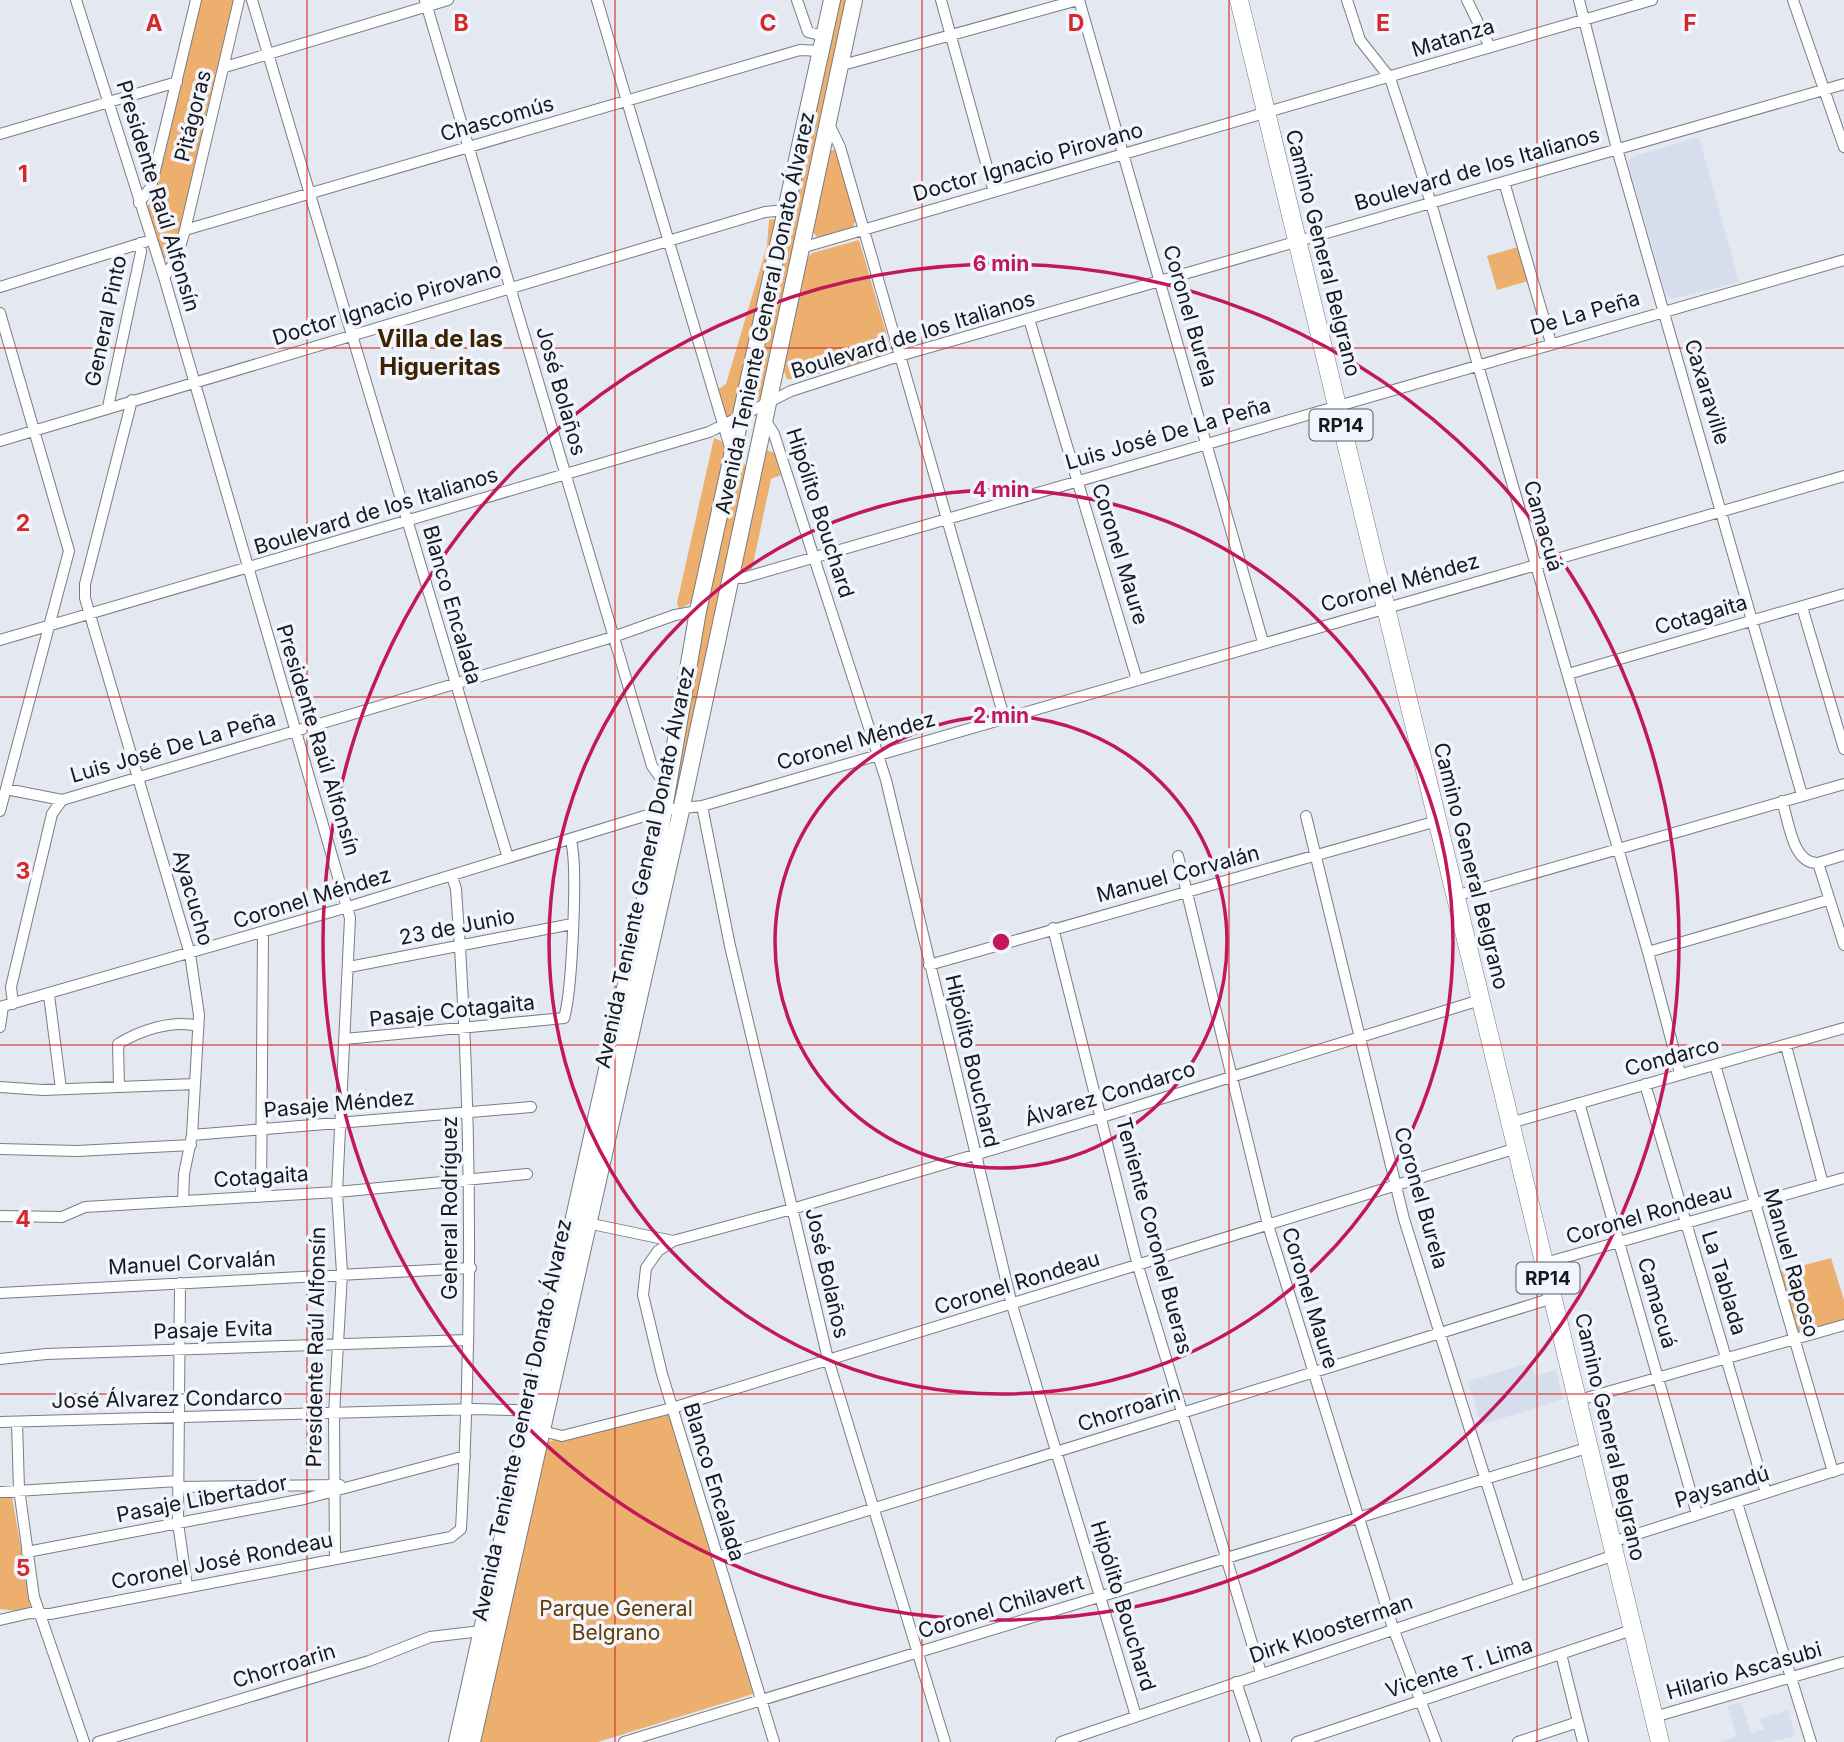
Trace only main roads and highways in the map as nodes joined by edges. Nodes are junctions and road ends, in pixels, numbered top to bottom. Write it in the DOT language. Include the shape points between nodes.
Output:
graph roads {
  1 [pos="832,0"];
  2 [pos="853,0"];
  3 [pos="1239,0"];
  4 [pos="535,1421"];
  5 [pos="457,1742"];
  6 [pos="472,1742"];
  7 [pos="1660,1742"];
  1 -- 4 [label="main road, Avenida Teniente General Donato Álvarez" via="815,42 787,210 698,611 664,810"];
  2 -- 4 [label="main road, Avenida Teniente General Donato Álvarez" via="682,806 587,1223"];
  3 -- 7 [label="main road, Camino General Belgrano / RP14"];
  4 -- 5 [label="main road, Avenida Teniente General Donato Álvarez"];
  4 -- 6 [label="main road, Avenida Teniente General Donato Álvarez"];
}
